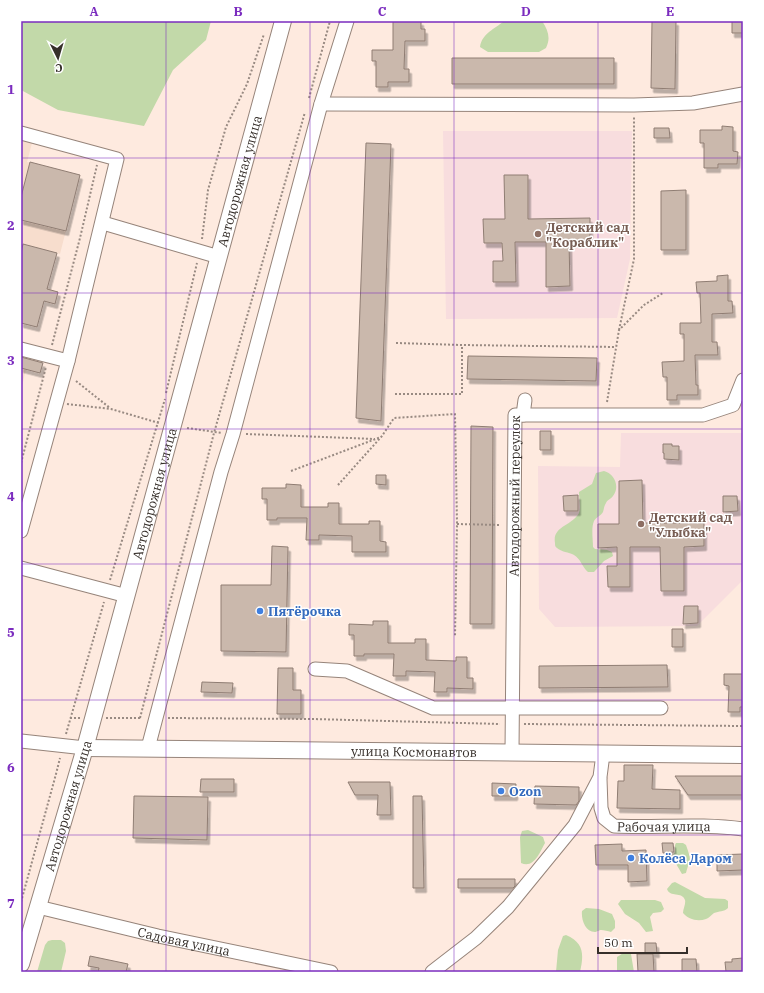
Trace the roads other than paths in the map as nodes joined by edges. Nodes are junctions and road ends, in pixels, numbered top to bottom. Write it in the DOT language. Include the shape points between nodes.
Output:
graph roads {
  1 [pos="283,21"];
  2 [pos="347,21"];
  3 [pos="743,94"];
  4 [pos="322,104"];
  5 [pos="21,134"];
  6 [pos="103,223"];
  7 [pos="220,256"];
  8 [pos="21,349"];
  9 [pos="67,367"];
  10 [pos="743,380"];
  11 [pos="525,400"];
  12 [pos="523,415"];
  13 [pos="21,531"];
  14 [pos="21,568"];
  15 [pos="127,596"];
  16 [pos="315,669"];
  17 [pos="513,708"];
  18 [pos="661,708"];
  19 [pos="21,742"];
  20 [pos="85,748"];
  21 [pos="148,748"];
  22 [pos="512,752"];
  23 [pos="602,754"];
  24 [pos="743,755"];
  25 [pos="600,777"];
  26 [pos="743,829"];
  27 [pos="38,907"];
  28 [pos="21,964"];
  29 [pos="331,972"];
  30 [pos="432,972"];
  1 -- 7 [label="main road, Автодорожная улица"];
  2 -- 4 [label="street"];
  3 -- 4 [label="street" via="693,103 634,105"];
  4 -- 21 [label="street"];
  5 -- 6 [label="street" via="117,159"];
  6 -- 7 [label="street"];
  6 -- 9 [label="street"];
  7 -- 15 [label="main road, Автодорожная улица" via="165,424"];
  8 -- 9 [label="street" via="49,356"];
  9 -- 13 [label="street"];
  10 -- 12 [label="street, Автодорожный переулок" via="733,405 703,415 627,409"];
  11 -- 12 [label="street"];
  12 -- 17 [label="street, Автодорожный переулок" via="515,415"];
  14 -- 15 [label="street"];
  15 -- 20 [label="main road, Автодорожная улица"];
  16 -- 17 [label="street" via="347,671 433,708"];
  17 -- 18 [label="street"];
  17 -- 22 [label="street, Автодорожный переулок"];
  19 -- 20 [label="street"];
  20 -- 21 [label="main road, улица Космонавтов"];
  20 -- 27 [label="main road, Автодорожная улица"];
  21 -- 22 [label="main road, улица Космонавтов"];
  22 -- 23 [label="main road, улица Космонавтов"];
  23 -- 24 [label="main road, улица Космонавтов"];
  23 -- 25 [label="street, Рабочая улица"];
  25 -- 26 [label="street, Рабочая улица" via="601,808 604,818 614,826 722,826"];
  25 -- 30 [label="street" via="575,825 508,907 476,938"];
  27 -- 28 [label="main road, Автодорожная улица"];
  27 -- 29 [label="street, Садовая улица" via="158,936"];
}
